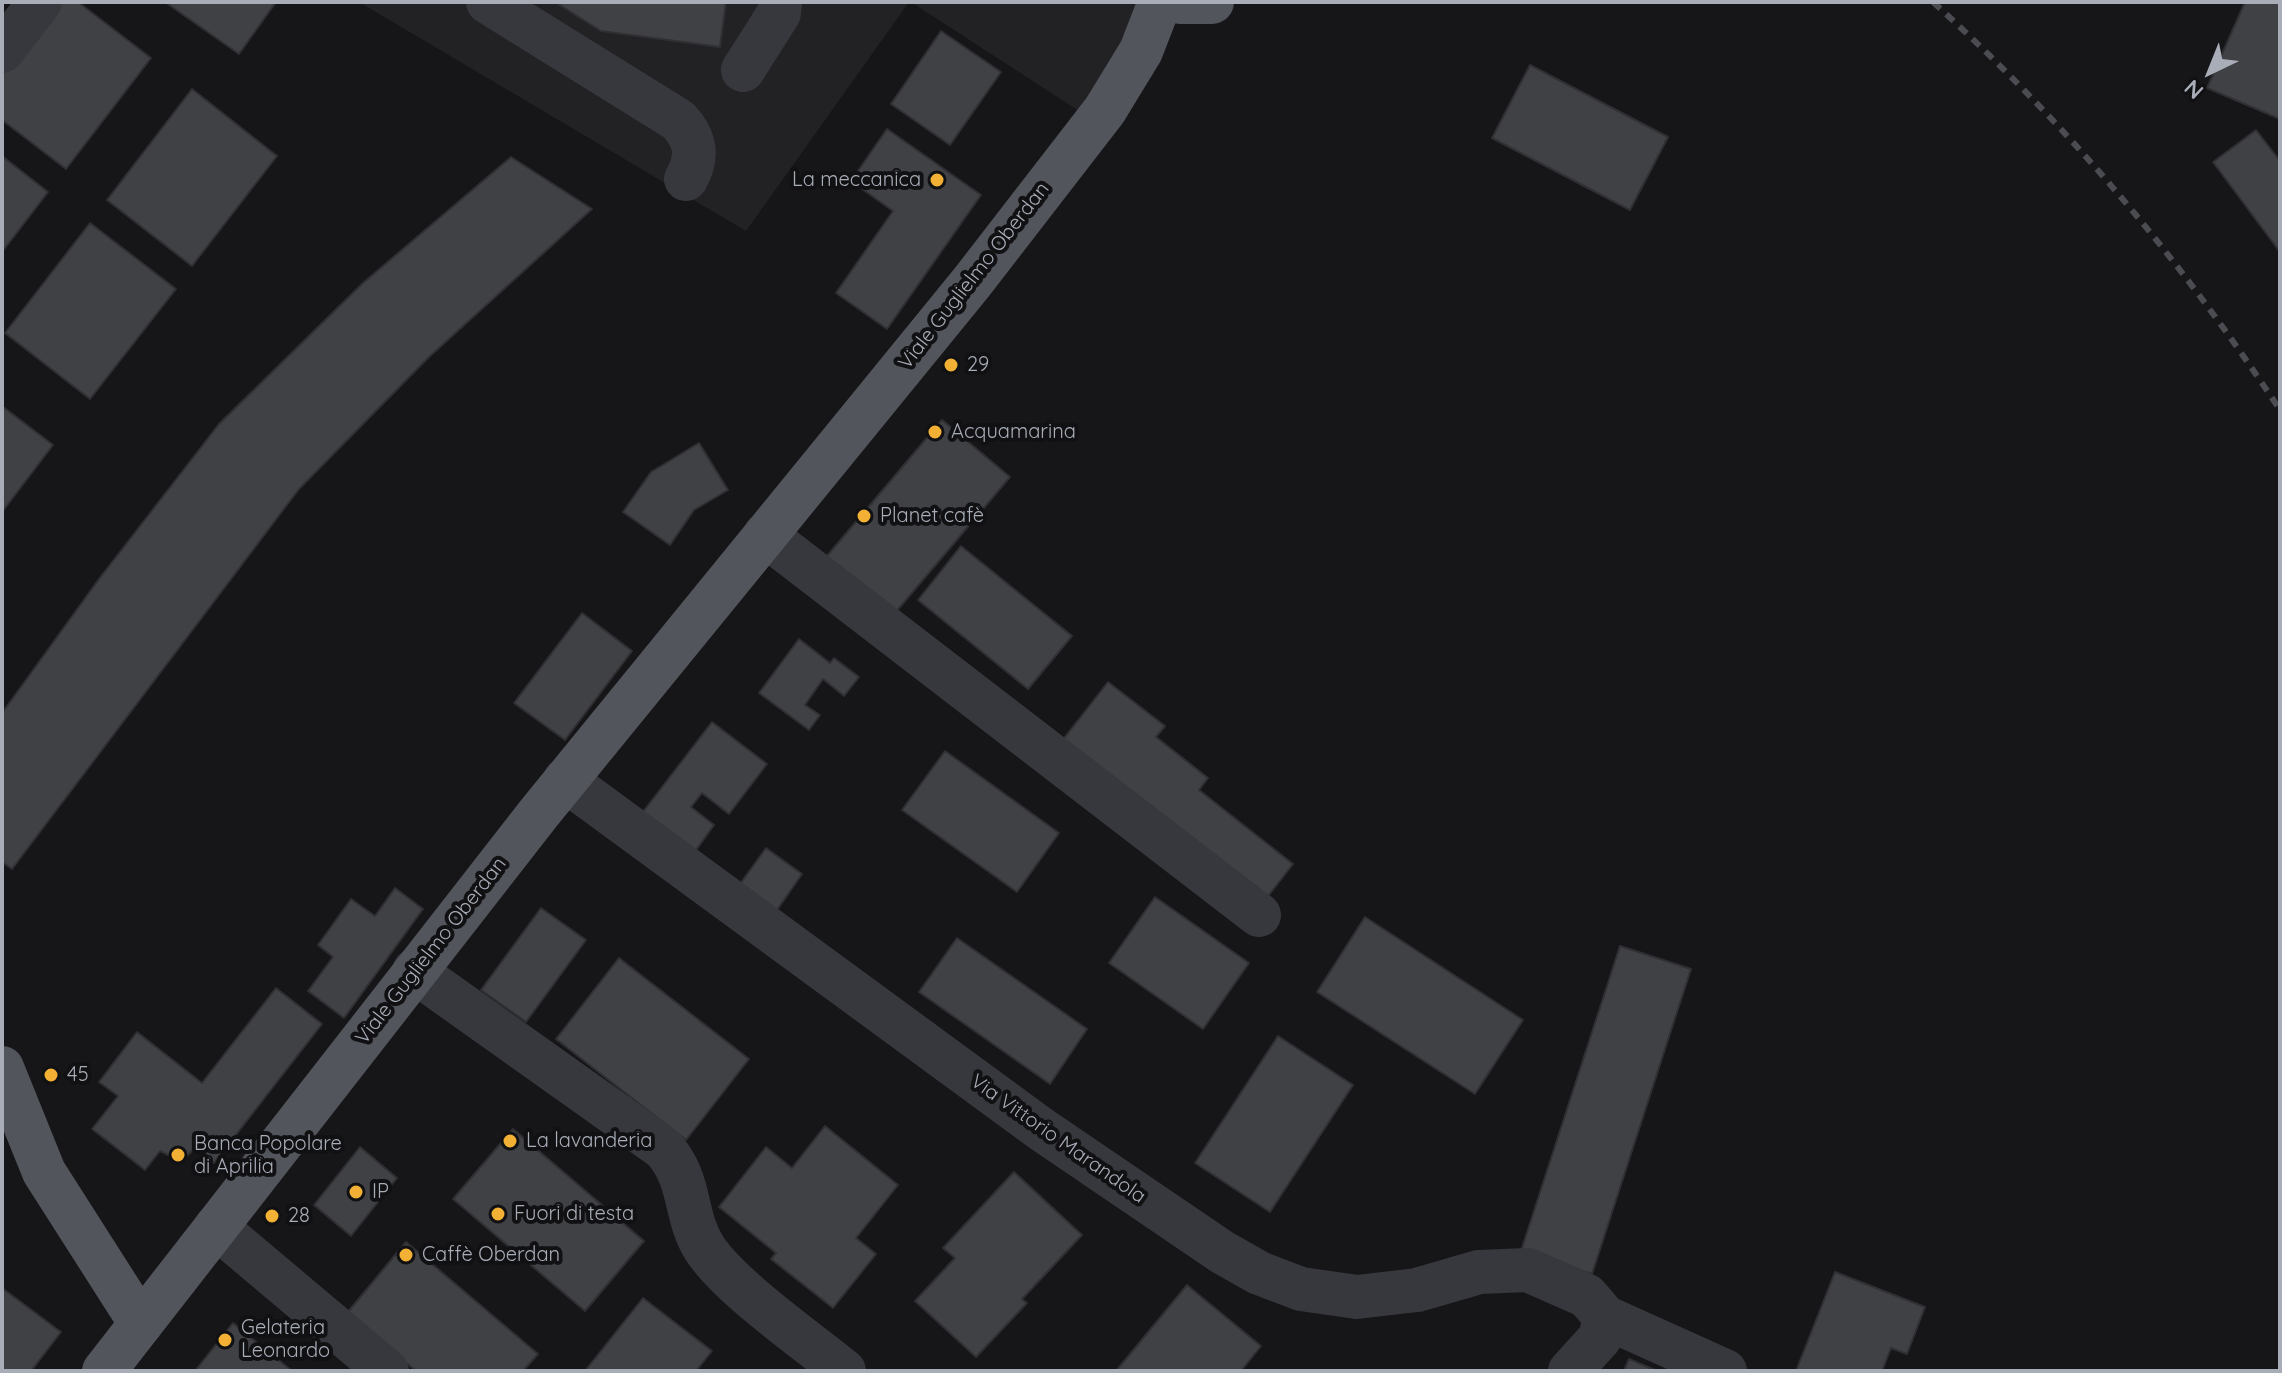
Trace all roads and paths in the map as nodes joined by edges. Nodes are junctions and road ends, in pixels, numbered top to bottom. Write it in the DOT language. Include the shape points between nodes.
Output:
graph roads {
  1 [pos="40,2"];
  2 [pos="488,2"];
  3 [pos="780,2"];
  4 [pos="1160,2"];
  5 [pos="1180,2"];
  6 [pos="1212,2"];
  7 [pos="2,51"];
  8 [pos="743,70"];
  9 [pos="686,179"];
  10 [pos="765,535"];
  11 [pos="565,780"];
  12 [pos="1259,915"];
  13 [pos="414,971"];
  14 [pos="2,1068"];
  15 [pos="216,1227"];
  16 [pos="1605,1317"];
  17 [pos="141,1324"];
  18 [pos="104,1371"];
  19 [pos="387,1371"];
  20 [pos="844,1371"];
  21 [pos="1570,1371"];
  22 [pos="1725,1371"];
  1 -- 7 [label="street"];
  2 -- 9 [label="street" via="678,120 695,147"];
  3 -- 8 [label="street" via="779,13"];
  4 -- 10 [label="main road, Viale Guglielmo Oberdan" via="1141,51 1105,110"];
  5 -- 6 [label="main road"];
  10 -- 11 [label="main road, Viale Guglielmo Oberdan"];
  10 -- 12 [label="street"];
  11 -- 13 [label="main road, Viale Guglielmo Oberdan"];
  11 -- 16 [label="street, Via Vittorio Marandola" via="1041,1129 1259,1273 1301,1289 1357,1297 1417,1290 1479,1272 1528,1270 1587,1296"];
  13 -- 15 [label="main road, Viale Guglielmo Oberdan"];
  13 -- 20 [label="street" via="663,1148 685,1182 693,1223 710,1256"];
  14 -- 17 [label="main road" via="44,1172"];
  15 -- 17 [label="main road, Viale Guglielmo Oberdan"];
  15 -- 19 [label="street"];
  16 -- 21 [label="street" via="1600,1338"];
  16 -- 22 [label="street, Via Vittorio Marandola"];
  17 -- 18 [label="main road, Viale Guglielmo Oberdan"];
}
